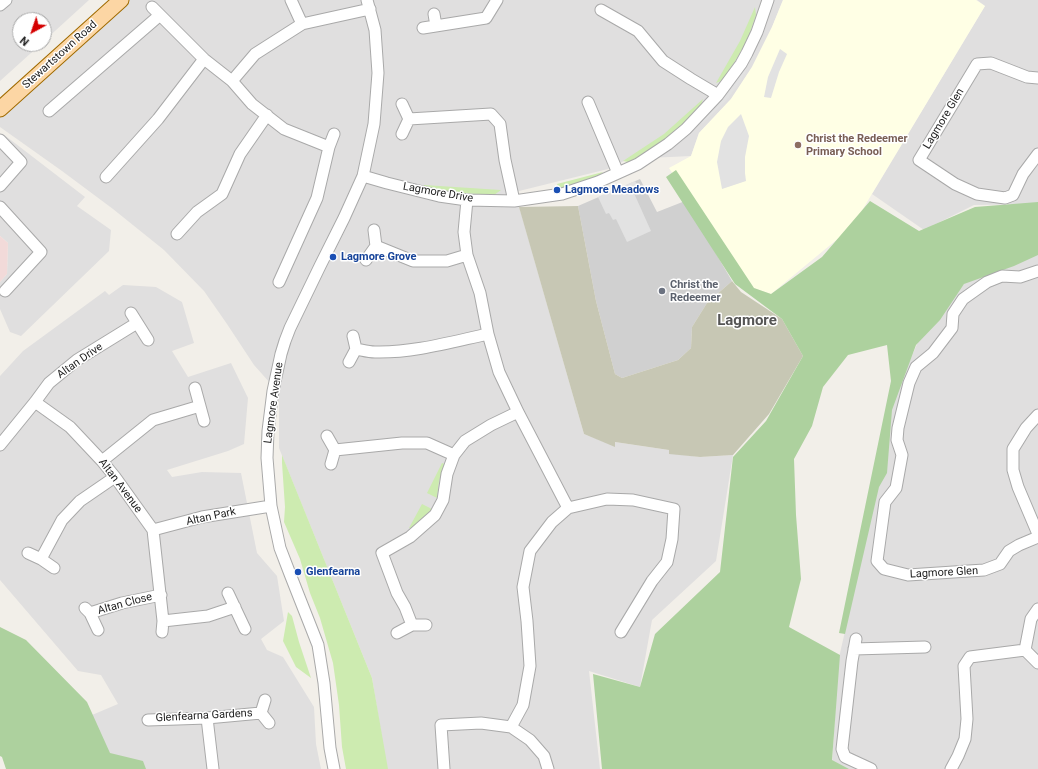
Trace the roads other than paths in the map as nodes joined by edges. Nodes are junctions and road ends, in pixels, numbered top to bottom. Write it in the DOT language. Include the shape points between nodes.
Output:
graph roads {
  1 [pos="6,0"];
  2 [pos="120,0"];
  3 [pos="290,0"];
  4 [pos="496,0"];
  5 [pos="768,0"];
  6 [pos="369,4"];
  7 [pos="0,5"];
  8 [pos="601,10"];
  9 [pos="434,14"];
  10 [pos="302,24"];
  11 [pos="436,26"];
  12 [pos="423,28"];
  13 [pos="204,59"];
  14 [pos="1038,78"];
  15 [pos="232,81"];
  16 [pos="718,94"];
  17 [pos="588,102"];
  18 [pos="402,104"];
  19 [pos="0,109"];
  20 [pos="49,111"];
  21 [pos="267,116"];
  22 [pos="408,118"];
  23 [pos="334,134"];
  24 [pos="402,134"];
  25 [pos="0,140"];
  26 [pos="329,147"];
  27 [pos="1038,154"];
  28 [pos="618,173"];
  29 [pos="363,176"];
  30 [pos="106,177"];
  31 [pos="0,186"];
  32 [pos="467,200"];
  33 [pos="514,201"];
  34 [pos="0,207"];
  35 [pos="374,230"];
  36 [pos="176,234"];
  37 [pos="376,246"];
  38 [pos="467,255"];
  39 [pos="366,260"];
  40 [pos="1038,271"];
  41 [pos="279,282"];
  42 [pos="5,291"];
  43 [pos="131,313"];
  44 [pos="137,323"];
  45 [pos="488,334"];
  46 [pos="353,336"];
  47 [pos="148,340"];
  48 [pos="356,349"];
  49 [pos="349,362"];
  50 [pos="195,388"];
  51 [pos="35,402"];
  52 [pos="200,406"];
  53 [pos="518,412"];
  54 [pos="1038,415"];
  55 [pos="204,421"];
  56 [pos="327,436"];
  57 [pos="0,445"];
  58 [pos="335,450"];
  59 [pos="454,455"];
  60 [pos="102,461"];
  61 [pos="331,464"];
  62 [pos="116,477"];
  63 [pos="271,506"];
  64 [pos="568,508"];
  65 [pos="153,530"];
  66 [pos="1038,534"];
  67 [pos="1038,537"];
  68 [pos="28,553"];
  69 [pos="41,559"];
  70 [pos="54,568"];
  71 [pos="228,593"];
  72 [pos="161,595"];
  73 [pos="235,607"];
  74 [pos="1038,609"];
  75 [pos="412,625"];
  76 [pos="426,625"];
  77 [pos="245,629"];
  78 [pos="98,630"];
  79 [pos="621,632"];
  80 [pos="397,633"];
  81 [pos="925,647"];
  82 [pos="1025,650"];
  83 [pos="1038,664"];
  84 [pos="265,700"];
  85 [pos="261,713"];
  86 [pos="207,718"];
  87 [pos="145,721"];
  88 [pos="269,723"];
  89 [pos="511,727"];
  90 [pos="213,769"];
  91 [pos="334,769"];
  92 [pos="444,769"];
  93 [pos="548,769"];
  94 [pos="871,769"];
  95 [pos="951,769"];
  1 -- 7 [label="street"];
  2 -- 19 [label="main road, Stewartstown Road"];
  3 -- 10 [label="street"];
  4 -- 11 [label="street" via="486,18"];
  5 -- 16 [label="street, Lagmore Drive" via="747,53"];
  6 -- 10 [label="street"];
  6 -- 29 [label="street, Lagmore Avenue" via="375,30 378,72 374,124"];
  8 -- 16 [label="street" via="638,31 663,61"];
  9 -- 11 [label="street"];
  10 -- 15 [label="street" via="255,54"];
  11 -- 12 [label="street"];
  13 -- 15 [label="street"];
  13 -- 20 [label="street" via="156,11"];
  13 -- 30 [label="street" via="158,119"];
  14 -- 27 [label="street, Lagmore Glen" via="1027,77 990,63 977,64 920,160 955,184 977,194 1005,198 1013,195 1023,174"];
  15 -- 21 [label="street" via="252,104"];
  16 -- 28 [label="street, Lagmore Drive" via="686,129 668,144 638,164"];
  17 -- 28 [label="street"];
  18 -- 22 [label="street"];
  21 -- 26 [label="street" via="284,129"];
  21 -- 36 [label="street" via="240,154 222,194 197,212"];
  22 -- 24 [label="street"];
  22 -- 33 [label="street" via="491,114 500,124"];
  23 -- 26 [label="street"];
  25 -- 31 [label="street" via="21,162"];
  26 -- 41 [label="street" via="317,198"];
  28 -- 33 [label="street, Lagmore Drive" via="562,194"];
  29 -- 32 [label="street, Lagmore Drive" via="439,196"];
  29 -- 63 [label="street, Lagmore Avenue" via="290,328 281,354 268,431"];
  32 -- 33 [label="street, Lagmore Drive"];
  32 -- 38 [label="street" via="464,232"];
  34 -- 42 [label="street" via="41,252"];
  35 -- 37 [label="street"];
  37 -- 38 [label="street" via="413,262 447,260"];
  37 -- 39 [label="street"];
  38 -- 45 [label="street" via="480,293"];
  40 -- 67 [label="street, Lagmore Glen" via="1020,277 1002,276 987,282 963,299 953,314 952,328 933,353 916,367 909,383 898,428 897,440 902,455 896,488 885,502 877,561 884,569 908,575 984,570 1000,564 1019,544"];
  43 -- 44 [label="street"];
  44 -- 47 [label="street"];
  44 -- 51 [label="street, Altan Drive" via="77,360 50,383"];
  45 -- 48 [label="street" via="397,352"];
  45 -- 53 [label="street" via="499,372"];
  46 -- 48 [label="street"];
  48 -- 49 [label="street"];
  50 -- 52 [label="street"];
  51 -- 57 [label="street, Altan Drive"];
  51 -- 60 [label="street, Altan Avenue" via="70,427"];
  52 -- 55 [label="street"];
  52 -- 60 [label="street" via="153,420"];
  53 -- 59 [label="street" via="465,441"];
  53 -- 64 [label="street"];
  54 -- 66 [label="street" via="1013,449 1013,470"];
  56 -- 58 [label="street"];
  58 -- 59 [label="street" via="427,443"];
  58 -- 61 [label="street"];
  59 -- 75 [label="street" via="447,474 443,500 435,515 410,538 382,553"];
  60 -- 62 [label="street, Altan Avenue"];
  62 -- 65 [label="street, Altan Avenue"];
  62 -- 69 [label="street" via="80,501 62,520"];
  63 -- 65 [label="street, Altan Park" via="202,517"];
  63 -- 91 [label="street, Lagmore Avenue" via="280,548 318,645"];
  64 -- 79 [label="street" via="607,499 633,500 674,509 672,539 666,562"];
  64 -- 89 [label="street" via="552,522 530,551 523,587 530,666 523,705"];
  65 -- 72 [label="street, Altan Avenue"];
  68 -- 69 [label="street"];
  69 -- 70 [label="street"];
  71 -- 73 [label="street"];
  72 -- 73 [label="street, Altan Avenue" via="163,627"];
  72 -- 78 [label="street, Altan Close" via="87,610"];
  73 -- 77 [label="street"];
  74 -- 82 [label="street" via="1032,619"];
  75 -- 76 [label="street"];
  75 -- 80 [label="street"];
  81 -- 94 [label="street" via="855,644 842,749 845,757"];
  82 -- 83 [label="street"];
  82 -- 95 [label="street" via="970,657 964,666 967,719 965,738"];
  84 -- 85 [label="street, Glenfearna Gardens"];
  85 -- 86 [label="street, Glenfearna Gardens"];
  85 -- 88 [label="street, Glenfearna Gardens"];
  86 -- 87 [label="street, Glenfearna Gardens"];
  86 -- 90 [label="street"];
  89 -- 92 [label="street" via="481,723 440,725"];
  89 -- 93 [label="street" via="530,740 544,756"];
}
